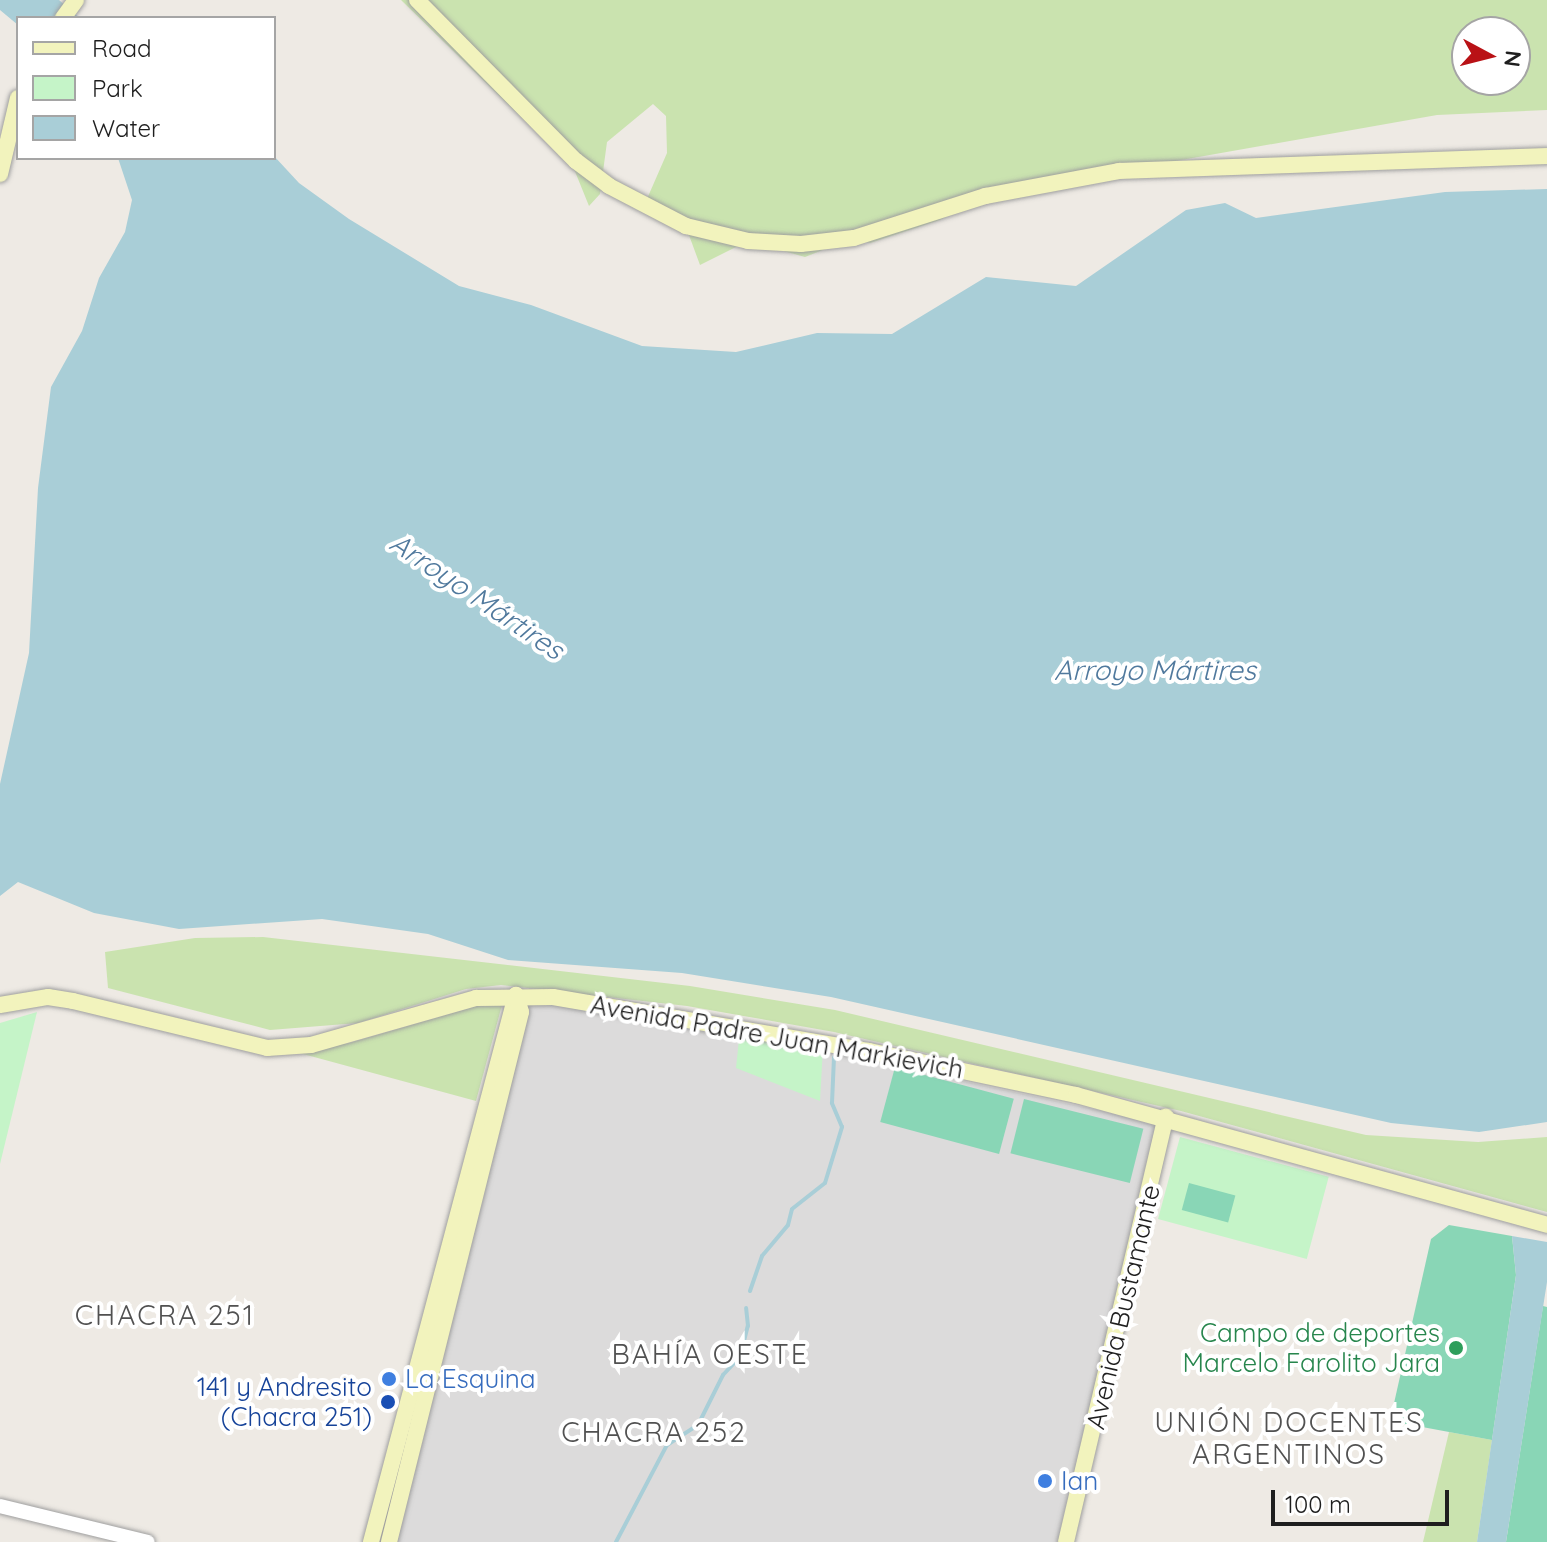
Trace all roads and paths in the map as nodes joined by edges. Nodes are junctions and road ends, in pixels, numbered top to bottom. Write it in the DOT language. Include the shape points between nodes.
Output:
graph roads {
  1 [pos="417,0"];
  2 [pos="16,106"];
  3 [pos="1547,156"];
  4 [pos="0,174"];
  5 [pos="516,995"];
  6 [pos="0,1005"];
  7 [pos="1166,1117"];
  8 [pos="1547,1225"];
  9 [pos="0,1506"];
  10 [pos="148,1542"];
  11 [pos="371,1542"];
  12 [pos="389,1542"];
  13 [pos="1066,1542"];
  1 -- 3 [label="main road" via="576,161 609,186 686,226 748,241 801,244 854,238 986,196 1119,171"];
  2 -- 4 [label="main road"];
  5 -- 6 [label="main road, Avenida Padre Juan Markievich" via="476,998 311,1045 267,1048 73,1001 48,997"];
  5 -- 7 [label="main road, Avenida Padre Juan Markievich" via="869,1051"];
  5 -- 11 [label="main road"];
  5 -- 12 [label="main road" via="521,1012"];
  7 -- 8 [label="main road, Avenida Padre Juan Markievich"];
  7 -- 13 [label="main road, Avenida Bustamante"];
  9 -- 10 [label="street"];
}
